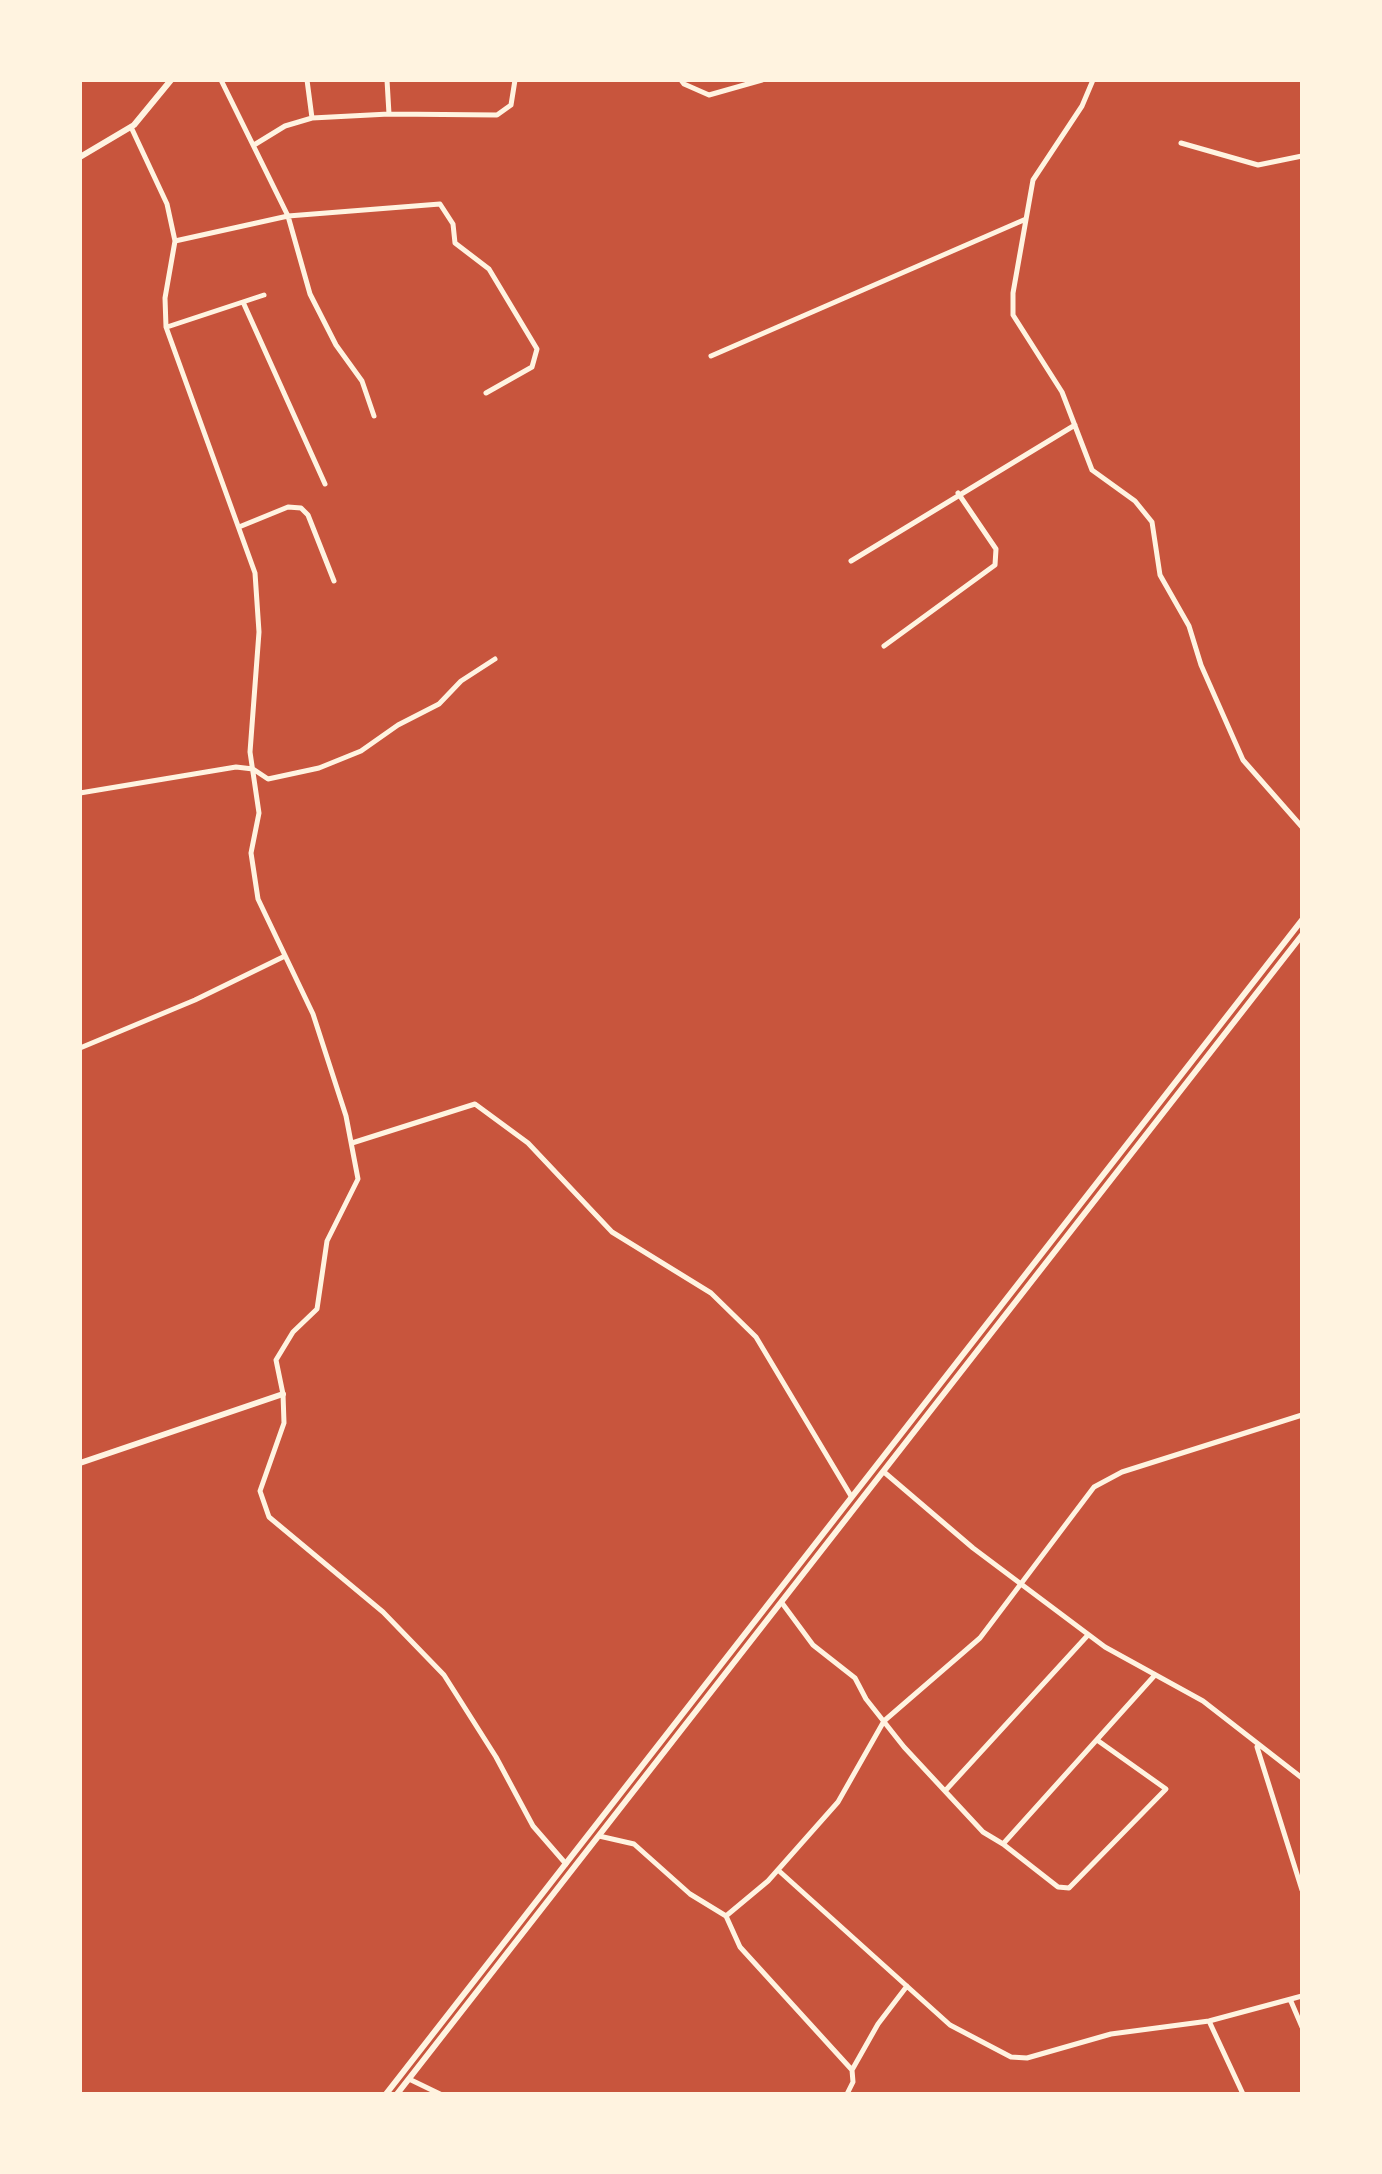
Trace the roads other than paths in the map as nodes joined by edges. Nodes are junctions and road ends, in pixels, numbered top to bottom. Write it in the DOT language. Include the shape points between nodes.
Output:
graph roads {
  1 [pos="171,80"];
  2 [pos="222,80"];
  3 [pos="306,80"];
  4 [pos="387,80"];
  5 [pos="515,80"];
  6 [pos="682,80"];
  7 [pos="762,80"];
  8 [pos="1094,80"];
  9 [pos="389,114"];
  10 [pos="312,118"];
  11 [pos="131,128"];
  12 [pos="1181,143"];
  13 [pos="254,145"];
  14 [pos="1302,156"];
  15 [pos="80,157"];
  16 [pos="288,216"];
  17 [pos="1026,220"];
  18 [pos="174,241"];
  19 [pos="264,294"];
  20 [pos="243,302"];
  21 [pos="166,327"];
  22 [pos="711,356"];
  23 [pos="486,393"];
  24 [pos="374,416"];
  25 [pos="1075,426"];
  26 [pos="325,484"];
  27 [pos="958,493"];
  28 [pos="240,526"];
  29 [pos="851,561"];
  30 [pos="334,582"];
  31 [pos="884,646"];
  32 [pos="495,659"];
  33 [pos="252,769"];
  34 [pos="80,794"];
  35 [pos="1302,827"];
  36 [pos="1302,920"];
  37 [pos="1302,935"];
  38 [pos="285,956"];
  39 [pos="80,1048"];
  40 [pos="352,1143"];
  41 [pos="283,1394"];
  42 [pos="1302,1415"];
  43 [pos="80,1463"];
  44 [pos="876,1466"];
  45 [pos="884,1472"];
  46 [pos="852,1497"];
  47 [pos="1021,1582"];
  48 [pos="782,1603"];
  49 [pos="1089,1635"];
  50 [pos="1154,1675"];
  51 [pos="884,1721"];
  52 [pos="1098,1740"];
  53 [pos="1256,1744"];
  54 [pos="1302,1778"];
  55 [pos="944,1791"];
  56 [pos="596,1835"];
  57 [pos="1003,1844"];
  58 [pos="566,1864"];
  59 [pos="778,1870"];
  60 [pos="1302,1890"];
  61 [pos="726,1916"];
  62 [pos="906,1986"];
  63 [pos="1302,1996"];
  64 [pos="1290,1999"];
  65 [pos="1210,2021"];
  66 [pos="1302,2027"];
  67 [pos="852,2070"];
  68 [pos="409,2078"];
  69 [pos="386,2094"];
  70 [pos="398,2094"];
  71 [pos="440,2094"];
  72 [pos="848,2094"];
  73 [pos="1242,2094"];
  1 -- 11 [label="street"];
  2 -- 13 [label="street"];
  3 -- 10 [label="street"];
  4 -- 9 [label="street"];
  5 -- 9 [label="street" via="511,105 497,115"];
  6 -- 7 [label="street" via="708,94"];
  8 -- 17 [label="street" via="1033,180"];
  9 -- 10 [label="street"];
  10 -- 13 [label="street"];
  11 -- 15 [label="street"];
  11 -- 18 [label="street" via="167,204"];
  12 -- 14 [label="street" via="1258,165"];
  13 -- 16 [label="street"];
  16 -- 18 [label="street"];
  16 -- 23 [label="street" via="440,204 456,243 489,268 537,349 532,368"];
  16 -- 24 [label="street" via="310,294 362,381"];
  17 -- 22 [label="street"];
  17 -- 25 [label="street" via="1013,315 1062,392"];
  18 -- 21 [label="street"];
  19 -- 20 [label="street"];
  20 -- 21 [label="street"];
  20 -- 26 [label="street"];
  21 -- 28 [label="street"];
  25 -- 27 [label="street"];
  25 -- 35 [label="street" via="1092,470 1152,522 1160,574 1189,626 1243,760"];
  27 -- 29 [label="street"];
  27 -- 31 [label="street" via="996,550 995,566"];
  28 -- 30 [label="street" via="288,508 304,510"];
  28 -- 33 [label="street" via="255,573 259,632"];
  32 -- 33 [label="street" via="440,704 361,750 268,779"];
  33 -- 34 [label="street"];
  33 -- 38 [label="street" via="258,899"];
  36 -- 44 [label="street"];
  37 -- 45 [label="street"];
  38 -- 39 [label="street"];
  38 -- 40 [label="street" via="313,1014"];
  40 -- 41 [label="street" via="358,1180 327,1240 317,1308 276,1360"];
  40 -- 46 [label="street" via="475,1104 528,1143 612,1232 710,1294 756,1337"];
  41 -- 43 [label="street"];
  41 -- 58 [label="street" via="284,1423 260,1491 269,1516 383,1612 444,1675 533,1826"];
  42 -- 47 [label="street" via="1105,1480"];
  44 -- 45 [label="street"];
  44 -- 46 [label="street"];
  45 -- 47 [label="street"];
  45 -- 48 [label="street"];
  46 -- 56 [label="street"];
  47 -- 49 [label="street"];
  47 -- 51 [label="street" via="980,1638"];
  48 -- 51 [label="street" via="813,1645 855,1678"];
  48 -- 56 [label="street"];
  49 -- 50 [label="street"];
  49 -- 55 [label="street"];
  50 -- 52 [label="street"];
  50 -- 53 [label="street" via="1203,1702"];
  51 -- 55 [label="street"];
  51 -- 59 [label="street" via="838,1802"];
  52 -- 57 [label="street"];
  52 -- 57 [label="street" via="1166,1788 1070,1888 1058,1888"];
  53 -- 54 [label="street"];
  53 -- 60 [label="street"];
  55 -- 57 [label="street" via="982,1832"];
  56 -- 58 [label="street"];
  56 -- 61 [label="street" via="634,1844"];
  56 -- 68 [label="street"];
  58 -- 69 [label="street"];
  59 -- 61 [label="street"];
  59 -- 62 [label="street"];
  61 -- 67 [label="street" via="740,1947"];
  62 -- 65 [label="street" via="950,2025 1011,2058 1111,2034"];
  62 -- 67 [label="street"];
  63 -- 64 [label="street"];
  64 -- 65 [label="street"];
  64 -- 66 [label="street"];
  65 -- 73 [label="street"];
  67 -- 72 [label="street"];
  68 -- 70 [label="street"];
  68 -- 71 [label="street"];
}
